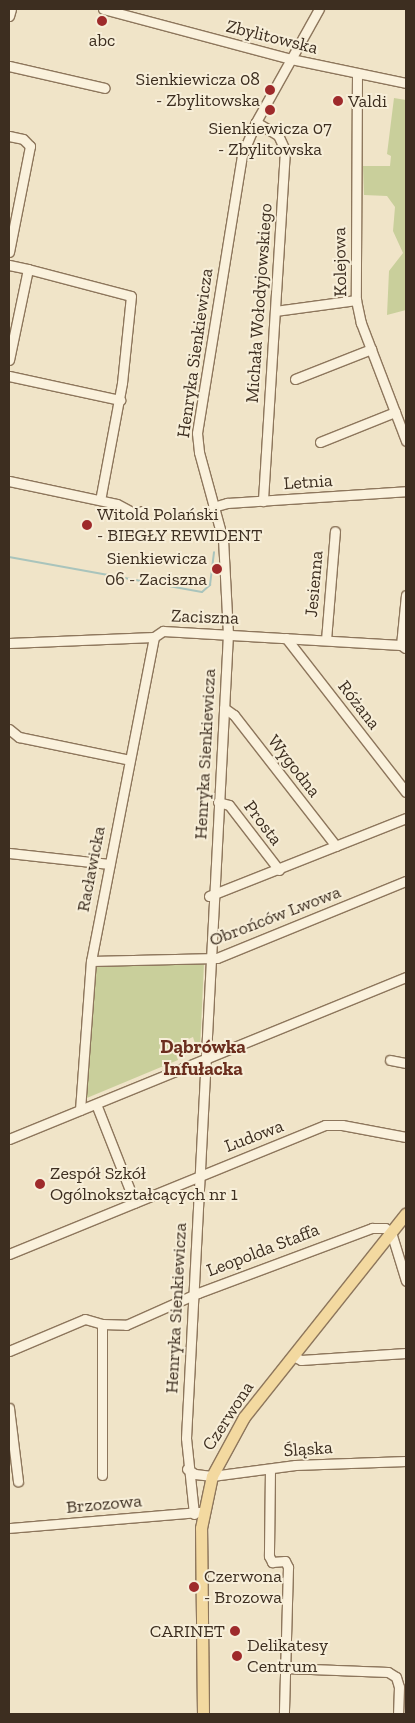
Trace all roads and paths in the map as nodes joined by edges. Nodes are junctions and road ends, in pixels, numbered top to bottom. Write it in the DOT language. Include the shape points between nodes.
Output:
graph roads {
  1 [pos="11,9"];
  2 [pos="103,9"];
  3 [pos="319,9"];
  4 [pos="9,16"];
  5 [pos="291,59"];
  6 [pos="9,66"];
  7 [pos="357,73"];
  8 [pos="406,83"];
  9 [pos="105,88"];
  10 [pos="256,122"];
  11 [pos="9,136"];
  12 [pos="9,252"];
  13 [pos="9,265"];
  14 [pos="28,269"];
  15 [pos="356,300"];
  16 [pos="275,311"];
  17 [pos="371,349"];
  18 [pos="9,360"];
  19 [pos="9,376"];
  20 [pos="295,379"];
  21 [pos="120,400"];
  22 [pos="395,412"];
  23 [pos="406,441"];
  24 [pos="320,442"];
  25 [pos="9,482"];
  26 [pos="406,491"];
  27 [pos="100,500"];
  28 [pos="263,501"];
  29 [pos="213,507"];
  30 [pos="142,511"];
  31 [pos="335,531"];
  32 [pos="406,595"];
  33 [pos="228,634"];
  34 [pos="154,637"];
  35 [pos="286,638"];
  36 [pos="326,640"];
  37 [pos="9,643"];
  38 [pos="404,647"];
  39 [pos="224,708"];
  40 [pos="9,728"];
  41 [pos="130,760"];
  42 [pos="406,792"];
  43 [pos="218,802"];
  44 [pos="406,818"];
  45 [pos="336,846"];
  46 [pos="9,853"];
  47 [pos="109,864"];
  48 [pos="279,870"];
  49 [pos="406,881"];
  50 [pos="212,896"];
  51 [pos="210,959"];
  52 [pos="90,961"];
  53 [pos="406,978"];
  54 [pos="205,1059"];
  55 [pos="390,1060"];
  56 [pos="406,1063"];
  57 [pos="96,1104"];
  58 [pos="80,1110"];
  59 [pos="406,1137"];
  60 [pos="9,1139"];
  61 [pos="199,1175"];
  62 [pos="135,1203"];
  63 [pos="406,1213"];
  64 [pos="391,1232"];
  65 [pos="9,1254"];
  66 [pos="406,1281"];
  67 [pos="193,1297"];
  68 [pos="102,1324"];
  69 [pos="9,1351"];
  70 [pos="406,1352"];
  71 [pos="293,1356"];
  72 [pos="9,1408"];
  73 [pos="406,1461"];
  74 [pos="187,1469"];
  75 [pos="270,1469"];
  76 [pos="102,1475"];
  77 [pos="212,1476"];
  78 [pos="18,1481"];
  79 [pos="198,1513"];
  80 [pos="9,1528"];
  81 [pos="285,1668"];
  82 [pos="203,1714"];
  83 [pos="284,1714"];
  84 [pos="398,1714"];
  1 -- 4 [label="street"];
  2 -- 5 [label="street, Zbylitowska"];
  3 -- 5 [label="street, Henryka Sienkiewicza"];
  5 -- 7 [label="street, Zbylitowska"];
  5 -- 10 [label="street, Henryka Sienkiewicza"];
  6 -- 9 [label="street"];
  7 -- 8 [label="street, Zbylitowska"];
  7 -- 15 [label="street, Kolejowa"];
  10 -- 16 [label="street, Michała Wołodyjowskiego" via="278,135 286,150"];
  10 -- 29 [label="street, Henryka Sienkiewicza" via="242,156 198,422 199,452"];
  11 -- 12 [label="street" via="27,142 29,154"];
  13 -- 14 [label="street"];
  14 -- 18 [label="street"];
  14 -- 21 [label="street" via="131,296"];
  15 -- 16 [label="street"];
  15 -- 17 [label="street, Kolejowa"];
  16 -- 28 [label="street, Michała Wołodyjowskiego"];
  17 -- 20 [label="street"];
  17 -- 22 [label="street, Kolejowa"];
  19 -- 21 [label="street"];
  21 -- 27 [label="street"];
  22 -- 23 [label="street, Kolejowa"];
  22 -- 24 [label="street"];
  25 -- 27 [label="street"];
  26 -- 28 [label="street, Letnia"];
  27 -- 30 [label="street" via="125,506 134,513"];
  28 -- 29 [label="street, Letnia"];
  29 -- 33 [label="street, Henryka Sienkiewicza" via="225,558"];
  31 -- 36 [label="street, Jesienna"];
  32 -- 38 [label="street"];
  33 -- 34 [label="street, Zaciszna" via="163,631"];
  33 -- 35 [label="street, Zaciszna"];
  33 -- 39 [label="street, Henryka Sienkiewicza"];
  34 -- 37 [label="street, Zaciszna"];
  34 -- 41 [label="street, Racławicka"];
  35 -- 36 [label="street, Zaciszna"];
  35 -- 42 [label="street, Różana"];
  36 -- 38 [label="street, Zaciszna"];
  39 -- 43 [label="street, Henryka Sienkiewicza"];
  39 -- 45 [label="street, Wygodna" via="234,715"];
  40 -- 41 [label="street" via="19,737"];
  41 -- 47 [label="street, Racławicka"];
  43 -- 48 [label="street, Prosta" via="229,805"];
  43 -- 50 [label="street, Henryka Sienkiewicza"];
  44 -- 45 [label="street"];
  45 -- 48 [label="street"];
  46 -- 47 [label="street"];
  47 -- 52 [label="street, Racławicka"];
  48 -- 50 [label="street"];
  49 -- 51 [label="street, Obrońców Lwowa"];
  50 -- 51 [label="street, Henryka Sienkiewicza"];
  51 -- 52 [label="street, Obrońców Lwowa"];
  51 -- 54 [label="street, Henryka Sienkiewicza"];
  52 -- 58 [label="street, Racławicka"];
  53 -- 54 [label="street"];
  54 -- 57 [label="street"];
  54 -- 61 [label="street, Henryka Sienkiewicza"];
  55 -- 56 [label="street"];
  57 -- 58 [label="street"];
  57 -- 62 [label="street"];
  58 -- 60 [label="street"];
  59 -- 61 [label="street, Ludowa" via="342,1124 326,1125"];
  61 -- 62 [label="street, Ludowa"];
  61 -- 67 [label="street, Henryka Sienkiewicza"];
  62 -- 65 [label="street, Ludowa"];
  63 -- 64 [label="main road, Czerwona"];
  64 -- 66 [label="street"];
  64 -- 67 [label="street, Leopolda Staffa" via="385,1228 372,1228 347,1235"];
  64 -- 71 [label="main road, Czerwona"];
  67 -- 68 [label="street, Leopolda Staffa" via="126,1325"];
  67 -- 74 [label="street, Henryka Sienkiewicza"];
  68 -- 69 [label="street, Leopolda Staffa" via="85,1319"];
  68 -- 76 [label="street"];
  70 -- 71 [label="street" via="301,1360"];
  71 -- 77 [label="main road, Czerwona" via="244,1417"];
  72 -- 78 [label="street"];
  73 -- 75 [label="street, Śląska"];
  74 -- 77 [label="street" via="195,1474"];
  74 -- 79 [label="street, Henryka Sienkiewicza"];
  75 -- 77 [label="street, Śląska"];
  75 -- 81 [label="street" via="268,1556 272,1562 285,1561 288,1567"];
  77 -- 79 [label="main road, Czerwona"];
  79 -- 80 [label="street, Brzozowa"];
  79 -- 82 [label="main road, Czerwona"];
  81 -- 83 [label="street"];
  81 -- 84 [label="street" via="388,1672 396,1677 399,1686"];
}
